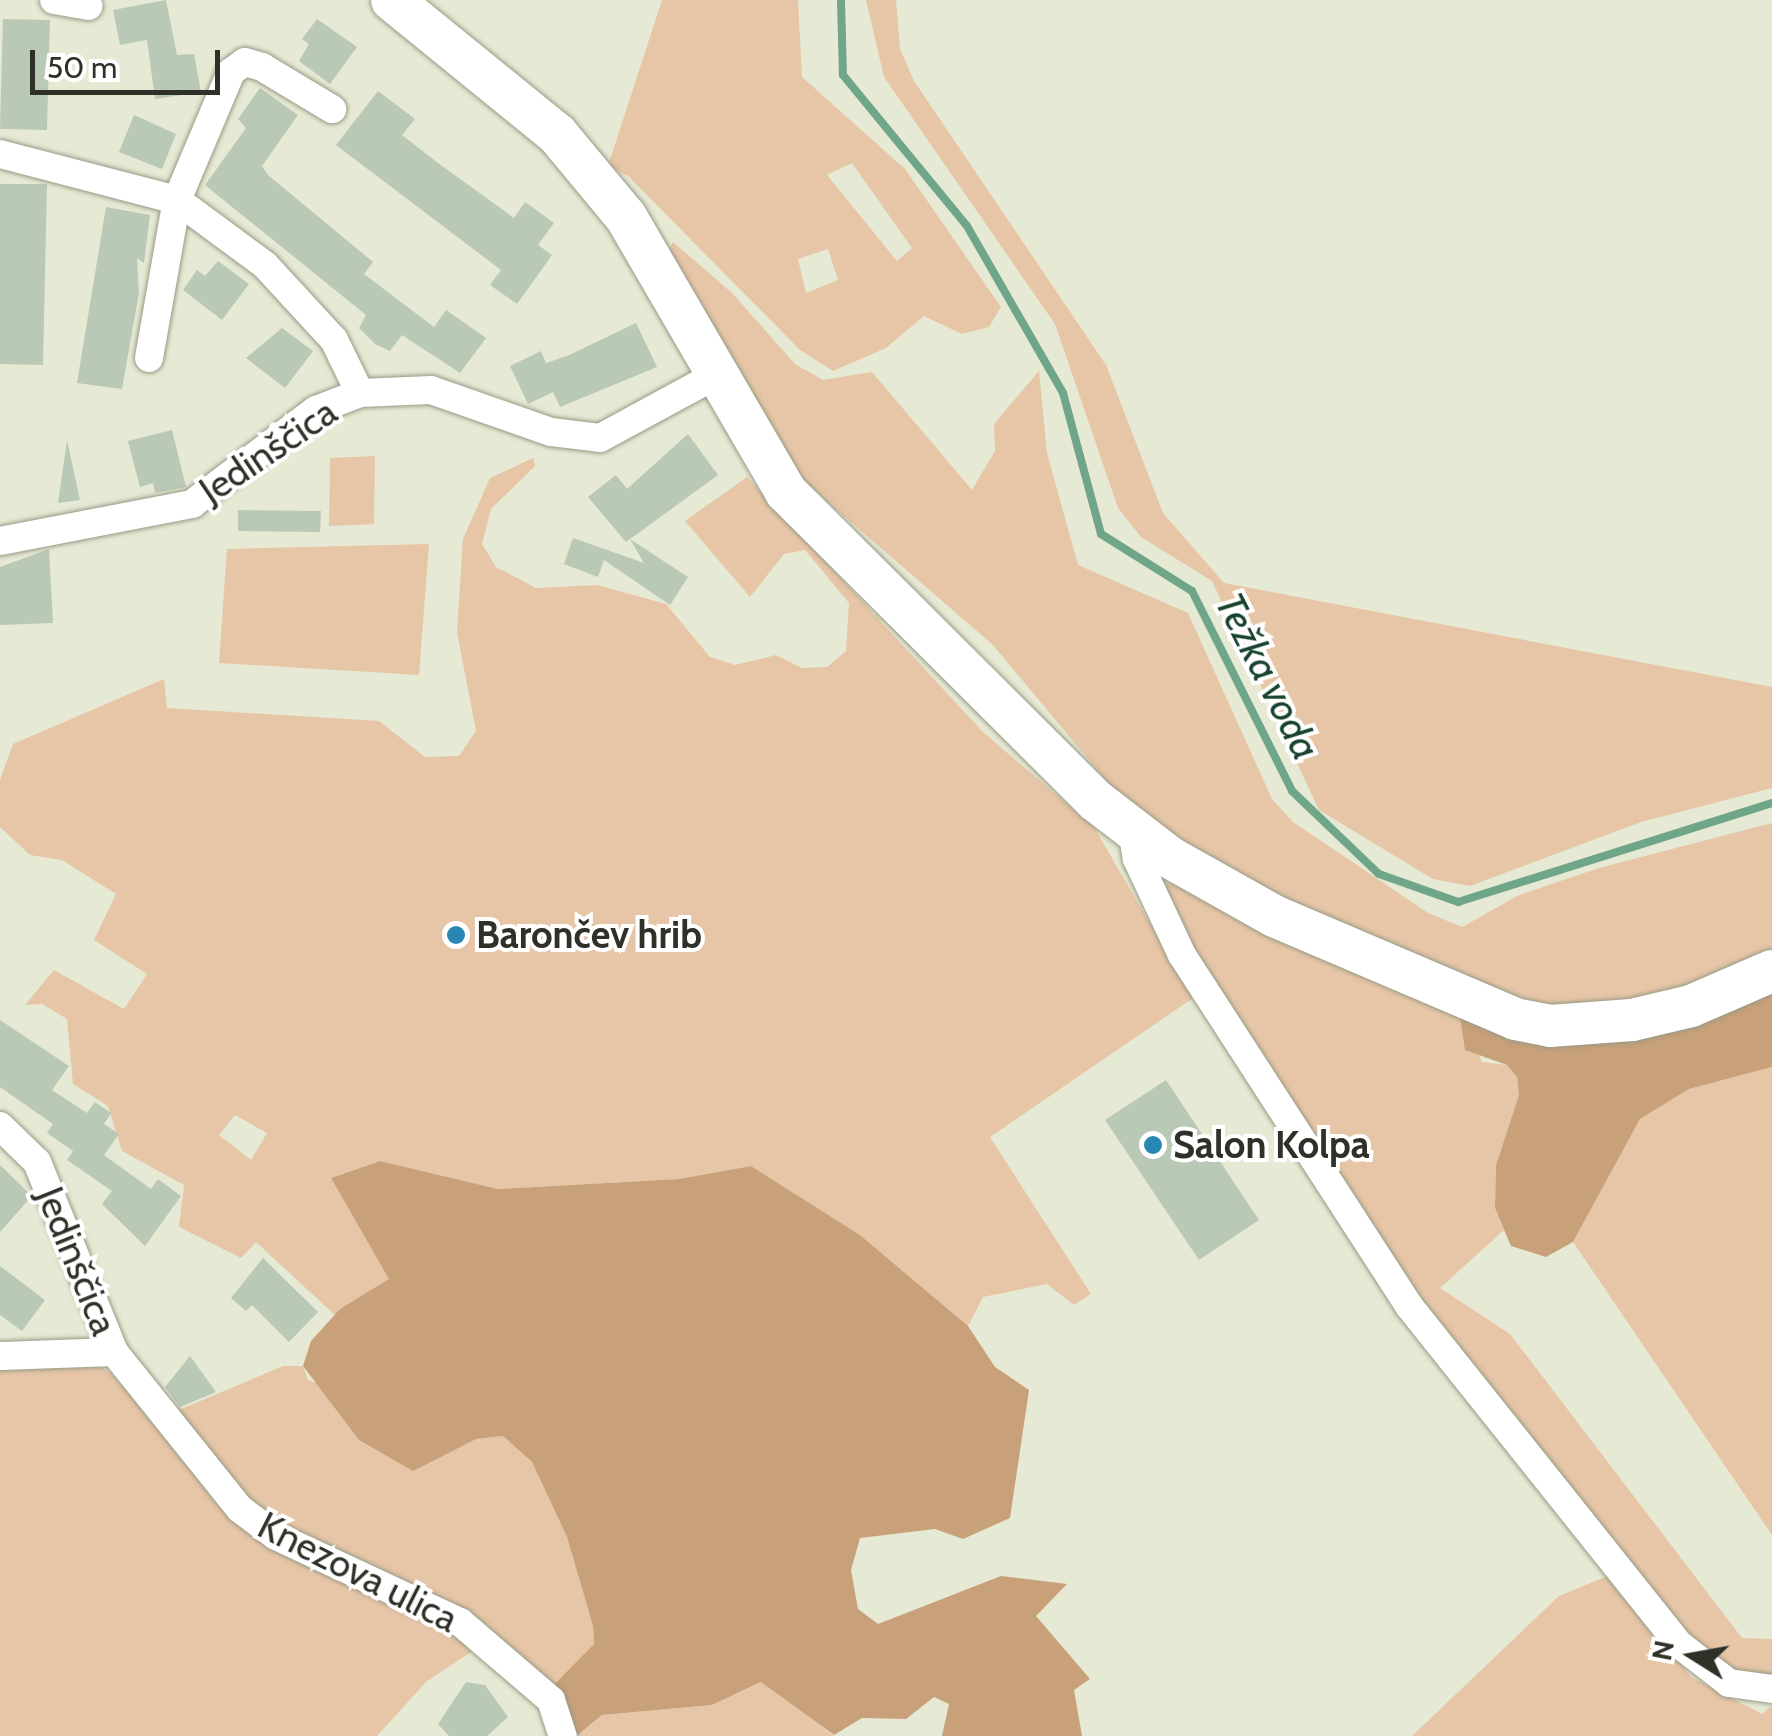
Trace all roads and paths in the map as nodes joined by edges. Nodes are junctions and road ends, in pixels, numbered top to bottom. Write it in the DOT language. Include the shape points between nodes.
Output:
graph roads {
  1 [pos="54,0"];
  2 [pos="392,0"];
  3 [pos="88,6"];
  4 [pos="332,109"];
  5 [pos="0,154"];
  6 [pos="176,200"];
  7 [pos="149,358"];
  8 [pos="716,375"];
  9 [pos="360,393"];
  10 [pos="0,542"];
  11 [pos="1132,829"];
  12 [pos="1772,971"];
  13 [pos="0,1126"];
  14 [pos="114,1352"];
  15 [pos="0,1356"];
  16 [pos="1772,1689"];
  17 [pos="563,1736"];
  1 -- 3 [label="street"];
  2 -- 8 [label="main road" via="556,134 656,262"];
  4 -- 6 [label="street" via="245,62 231,72"];
  5 -- 6 [label="street"];
  6 -- 7 [label="street"];
  6 -- 9 [label="street" via="265,264 334,340"];
  8 -- 9 [label="street, Jedinščica" via="600,438 551,432 431,390"];
  8 -- 11 [label="main road" via="786,492"];
  9 -- 10 [label="street, Jedinščica" via="316,410 192,504"];
  11 -- 12 [label="main road" via="1274,916 1515,1019 1550,1026 1632,1020 1691,1006"];
  11 -- 16 [label="street" via="1137,859 1182,955 1410,1306 1680,1645 1730,1683"];
  13 -- 14 [label="street, Jedinščica" via="37,1162"];
  14 -- 15 [label="street"];
  14 -- 17 [label="street, Knezova ulica" via="240,1509 276,1536 460,1622 551,1700"];
}
